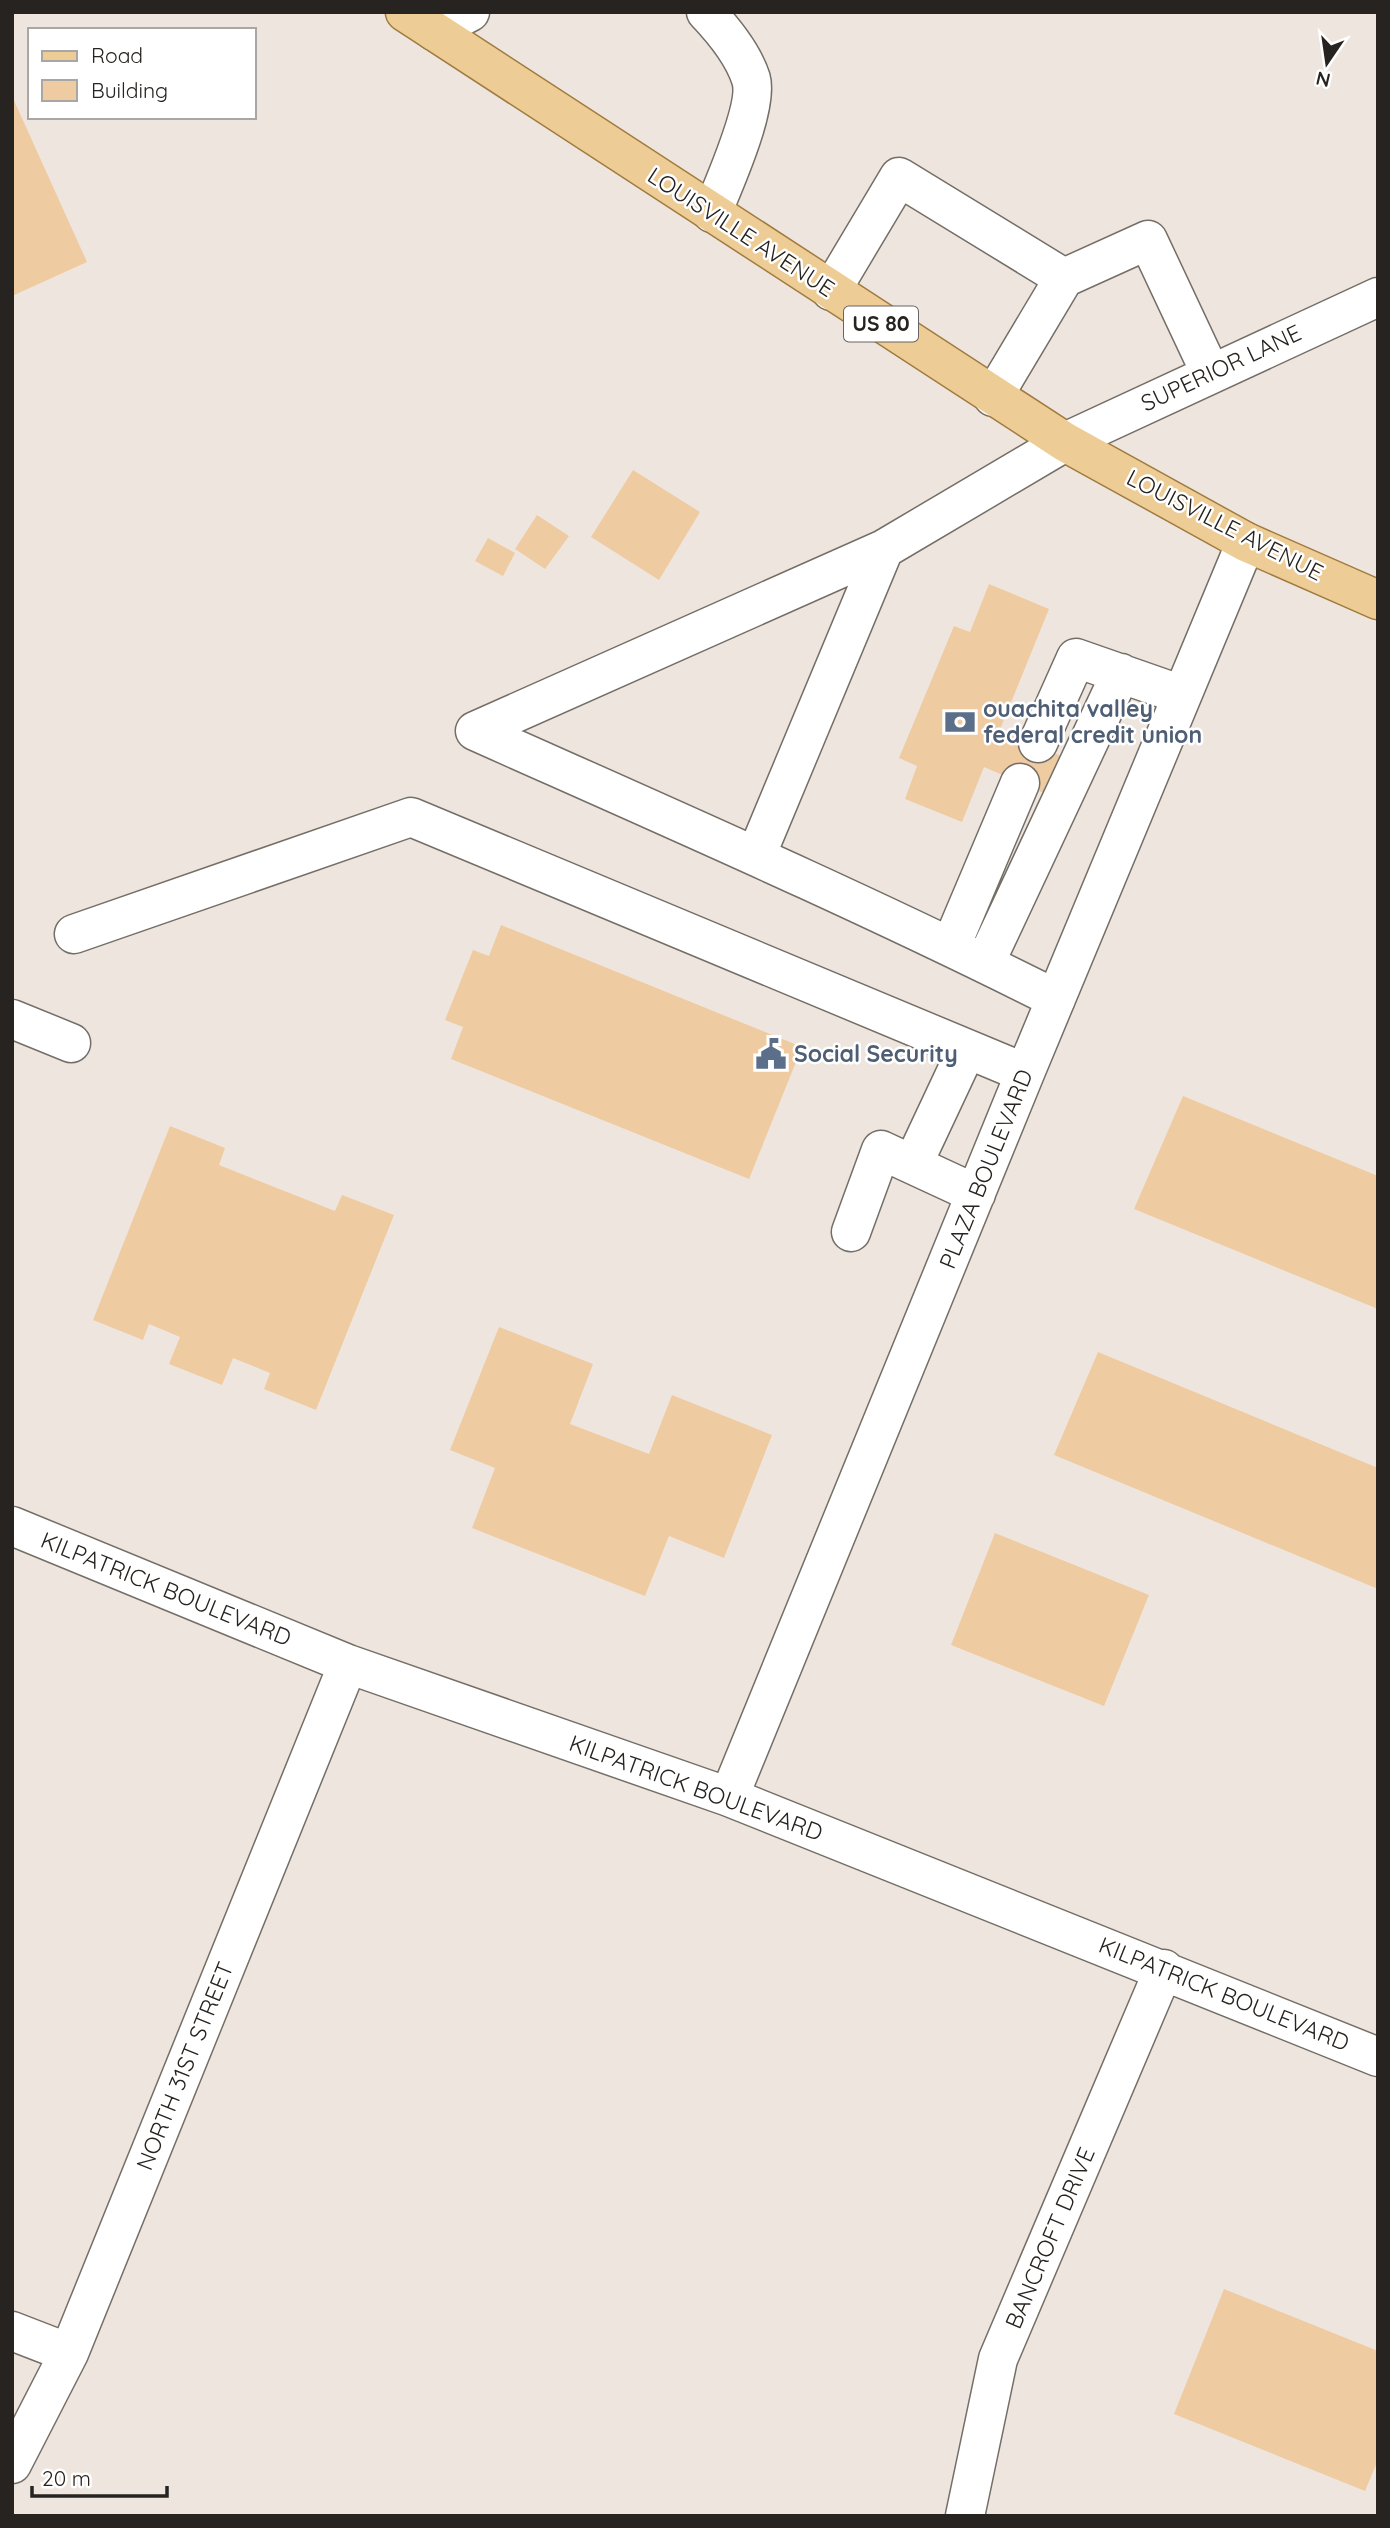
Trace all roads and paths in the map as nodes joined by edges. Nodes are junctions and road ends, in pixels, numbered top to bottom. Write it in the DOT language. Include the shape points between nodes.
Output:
graph roads {
  1 [pos="470,12"];
  2 [pos="706,12"];
  3 [pos="419,22"];
  4 [pos="712,214"];
  5 [pos="1064,278"];
  6 [pos="831,291"];
  7 [pos="1378,297"];
  8 [pos="1210,372"];
  9 [pos="993,397"];
  10 [pos="1065,442"];
  11 [pos="1246,542"];
  12 [pos="884,550"];
  13 [pos="1378,600"];
  14 [pos="1121,673"];
  15 [pos="1182,695"];
  16 [pos="1038,743"];
  17 [pos="1020,783"];
  18 [pos="755,856"];
  19 [pos="74,934"];
  20 [pos="951,946"];
  21 [pos="985,963"];
  22 [pos="1056,999"];
  23 [pos="12,1019"];
  24 [pos="71,1043"];
  25 [pos="967,1049"];
  26 [pos="1025,1073"];
  27 [pos="913,1164"];
  28 [pos="976,1194"];
  29 [pos="851,1232"];
  30 [pos="12,1526"];
  31 [pos="348,1664"];
  32 [pos="729,1797"];
  33 [pos="1164,1969"];
  34 [pos="1378,2057"];
  35 [pos="12,2331"];
  36 [pos="69,2353"];
  37 [pos="12,2464"];
  38 [pos="965,2516"];
  1 -- 3 [label="street"];
  2 -- 4 [label="street" via="728,35 752,81 746,126"];
  3 -- 4 [label="main road, LOUISVILLE AVENUE / US 80"];
  4 -- 6 [label="main road, LOUISVILLE AVENUE / US 80"];
  5 -- 6 [label="street" via="898,177"];
  5 -- 8 [label="street" via="1148,240"];
  5 -- 9 [label="street"];
  6 -- 9 [label="main road, LOUISVILLE AVENUE / US 80"];
  7 -- 8 [label="street, SUPERIOR LANE"];
  8 -- 10 [label="street, SUPERIOR LANE"];
  9 -- 10 [label="main road, LOUISVILLE AVENUE / US 80"];
  10 -- 11 [label="main road, LOUISVILLE AVENUE / US 80"];
  10 -- 12 [label="street, SUPERIOR LANE"];
  11 -- 13 [label="main road, LOUISVILLE AVENUE / US 80"];
  11 -- 15 [label="street, PLAZA BOULEVARD"];
  12 -- 18 [label="street"];
  12 -- 18 [label="street, SUPERIOR LANE" via="475,731"];
  14 -- 15 [label="street"];
  14 -- 16 [label="street" via="1076,658"];
  14 -- 21 [label="street"];
  15 -- 22 [label="street, PLAZA BOULEVARD"];
  17 -- 20 [label="street"];
  18 -- 20 [label="street"];
  19 -- 25 [label="street" via="411,817"];
  20 -- 21 [label="street"];
  21 -- 22 [label="street"];
  22 -- 26 [label="street, PLAZA BOULEVARD"];
  23 -- 24 [label="street"];
  25 -- 26 [label="street"];
  25 -- 27 [label="street"];
  26 -- 28 [label="street, PLAZA BOULEVARD"];
  27 -- 28 [label="street"];
  27 -- 29 [label="street" via="881,1150"];
  28 -- 32 [label="street, PLAZA BOULEVARD"];
  30 -- 31 [label="street, KILPATRICK BOULEVARD"];
  31 -- 32 [label="street, KILPATRICK BOULEVARD"];
  31 -- 36 [label="street, NORTH 31ST STREET"];
  32 -- 33 [label="street, KILPATRICK BOULEVARD"];
  33 -- 34 [label="street, KILPATRICK BOULEVARD"];
  33 -- 38 [label="street, BANCROFT DRIVE" via="998,2358"];
  35 -- 36 [label="street"];
  36 -- 37 [label="street, NORTH 31ST STREET"];
}
